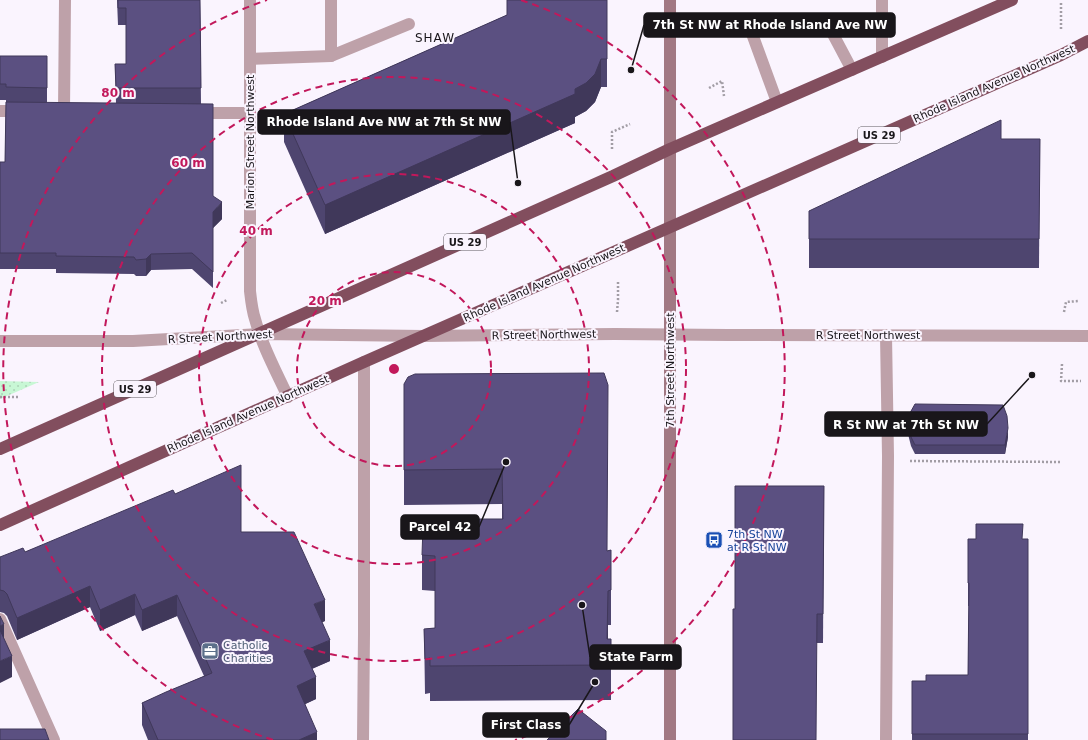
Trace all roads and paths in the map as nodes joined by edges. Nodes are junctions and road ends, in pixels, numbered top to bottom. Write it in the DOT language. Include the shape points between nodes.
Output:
graph roads {
  1 [pos="64,0"];
  2 [pos="250,0"];
  3 [pos="331,0"];
  4 [pos="670,0"];
  5 [pos="882,0"];
  6 [pos="1012,0"];
  7 [pos="1061,3"];
  8 [pos="670,20"];
  9 [pos="747,20"];
  10 [pos="409,24"];
  11 [pos="1060,29"];
  12 [pos="1088,41"];
  13 [pos="331,56"];
  14 [pos="882,57"];
  15 [pos="250,60"];
  16 [pos="852,70"];
  17 [pos="709,88"];
  18 [pos="724,96"];
  19 [pos="777,102"];
  20 [pos="0,111"];
  21 [pos="32,111"];
  22 [pos="64,111"];
  23 [pos="184,113"];
  24 [pos="250,113"];
  25 [pos="630,124"];
  26 [pos="612,149"];
  27 [pos="670,149"];
  28 [pos="670,227"];
  29 [pos="618,282"];
  30 [pos="228,300"];
  31 [pos="1079,301"];
  32 [pos="222,304"];
  33 [pos="1064,313"];
  34 [pos="617,314"];
  35 [pos="260,334"];
  36 [pos="670,335"];
  37 [pos="886,335"];
  38 [pos="424,336"];
  39 [pos="1088,336"];
  40 [pos="0,340"];
  41 [pos="364,362"];
  42 [pos="1062,364"];
  43 [pos="1081,381"];
  44 [pos="288,396"];
  45 [pos="0,397"];
  46 [pos="18,397"];
  47 [pos="0,449"];
  48 [pos="904,462"];
  49 [pos="1062,462"];
  50 [pos="0,525"];
  51 [pos="0,619"];
  52 [pos="54,740"];
  53 [pos="363,740"];
  54 [pos="670,740"];
  55 [pos="886,740"];
  1 -- 22 [label="street"];
  2 -- 15 [label="street, Marion Street Northwest"];
  3 -- 13 [label="street"];
  4 -- 8 [label="main road, 7th Street Northwest"];
  5 -- 14 [label="street"];
  6 -- 14 [label="highway, US 29"];
  7 -- 11 [label="path"];
  8 -- 9 [label="street"];
  8 -- 27 [label="main road, 7th Street Northwest"];
  9 -- 16 [label="street" via="826,21"];
  9 -- 19 [label="street"];
  10 -- 13 [label="street"];
  12 -- 28 [label="highway, Rhode Island Avenue Northwest / US 29"];
  13 -- 15 [label="street"];
  14 -- 16 [label="highway, US 29"];
  15 -- 24 [label="street, Marion Street Northwest"];
  16 -- 19 [label="highway, US 29"];
  17 -- 18 [label="path" via="722,81"];
  19 -- 27 [label="highway, US 29"];
  20 -- 21 [label="street"];
  23 -- 24 [label="street"];
  24 -- 35 [label="street, Marion Street Northwest" via="250,291 254,319"];
  25 -- 26 [label="path" via="612,132"];
  27 -- 28 [label="main road, 7th Street Northwest"];
  27 -- 35 [label="highway, US 29"];
  28 -- 36 [label="main road, 7th Street Northwest"];
  28 -- 38 [label="highway, Rhode Island Avenue Northwest"];
  29 -- 34 [label="path"];
  30 -- 32 [label="path"];
  31 -- 33 [label="path" via="1066,302"];
  35 -- 38 [label="street, R Street Northwest"];
  35 -- 40 [label="street, R Street Northwest" via="133,341"];
  35 -- 44 [label="street, Marion Street Northwest"];
  35 -- 47 [label="highway, US 29"];
  36 -- 37 [label="street, R Street Northwest"];
  36 -- 38 [label="street, R Street Northwest"];
  36 -- 54 [label="main road, 7th Street Northwest"];
  37 -- 39 [label="street, R Street Northwest"];
  37 -- 55 [label="street"];
  38 -- 41 [label="highway, Rhode Island Avenue Northwest"];
  41 -- 44 [label="highway, Rhode Island Avenue Northwest"];
  41 -- 53 [label="street"];
  42 -- 43 [label="path" via="1060,381"];
  44 -- 50 [label="highway, Rhode Island Avenue Northwest"];
  45 -- 46 [label="path"];
  48 -- 49 [label="path"];
  51 -- 52 [label="street"];
}
